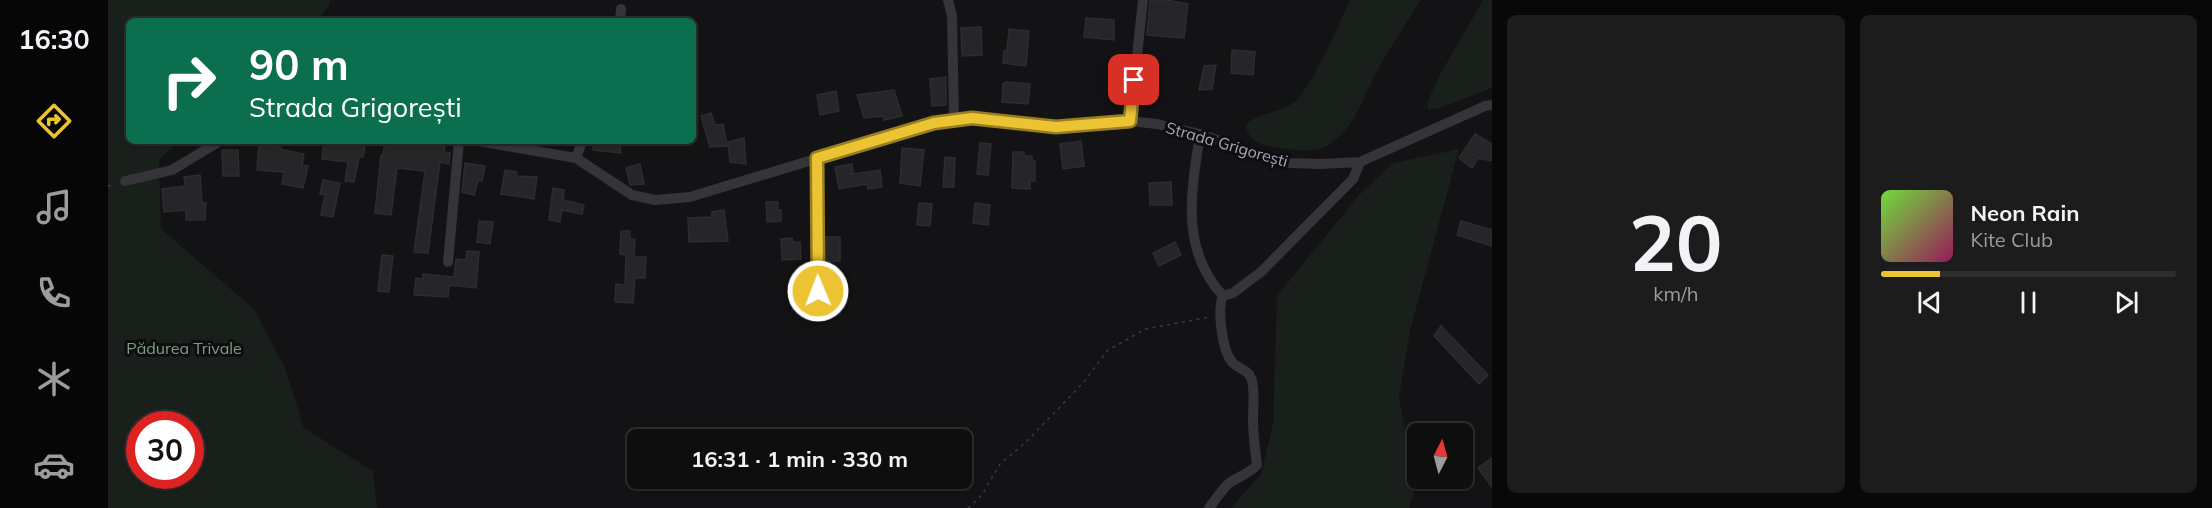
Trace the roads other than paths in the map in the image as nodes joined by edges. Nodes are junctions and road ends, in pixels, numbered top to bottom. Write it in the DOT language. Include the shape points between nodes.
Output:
graph roads {
  1 [pos="948,0"];
  2 [pos="1143,0"];
  3 [pos="621,9"];
  4 [pos="620,18"];
  5 [pos="1492,105"];
  6 [pos="954,120"];
  7 [pos="1130,121"];
  8 [pos="1200,135"];
  9 [pos="215,144"];
  10 [pos="459,144"];
  11 [pos="494,144"];
  12 [pos="581,144"];
  13 [pos="576,158"];
  14 [pos="817,158"];
  15 [pos="1360,162"];
  16 [pos="125,181"];
  17 [pos="448,262"];
  18 [pos="818,291"];
  19 [pos="1223,296"];
  20 [pos="1209,508"];
  1 -- 6 [label="street" via="952,16"];
  2 -- 7 [label="street"];
  3 -- 4 [label="street"];
  5 -- 15 [label="street, Strada Grigorești"];
  6 -- 7 [label="street, Strada Grigorești" via="972,118 1056,127"];
  6 -- 14 [label="street, Strada Grigorești"];
  7 -- 8 [label="street, Strada Grigorești"];
  8 -- 15 [label="street, Strada Grigorești" via="1290,163"];
  8 -- 19 [label="street" via="1194,171 1194,244 1203,268"];
  9 -- 16 [label="street" via="172,170"];
  10 -- 17 [label="street"];
  11 -- 13 [label="street, Strada Grigorești"];
  12 -- 13 [label="street"];
  13 -- 14 [label="street, Strada Grigorești" via="632,195 655,200 690,197"];
  14 -- 18 [label="street"];
  15 -- 19 [label="street" via="1353,179 1261,272"];
  19 -- 20 [label="street" via="1220,316 1228,355 1252,381 1257,465 1252,472 1227,485"];
}
